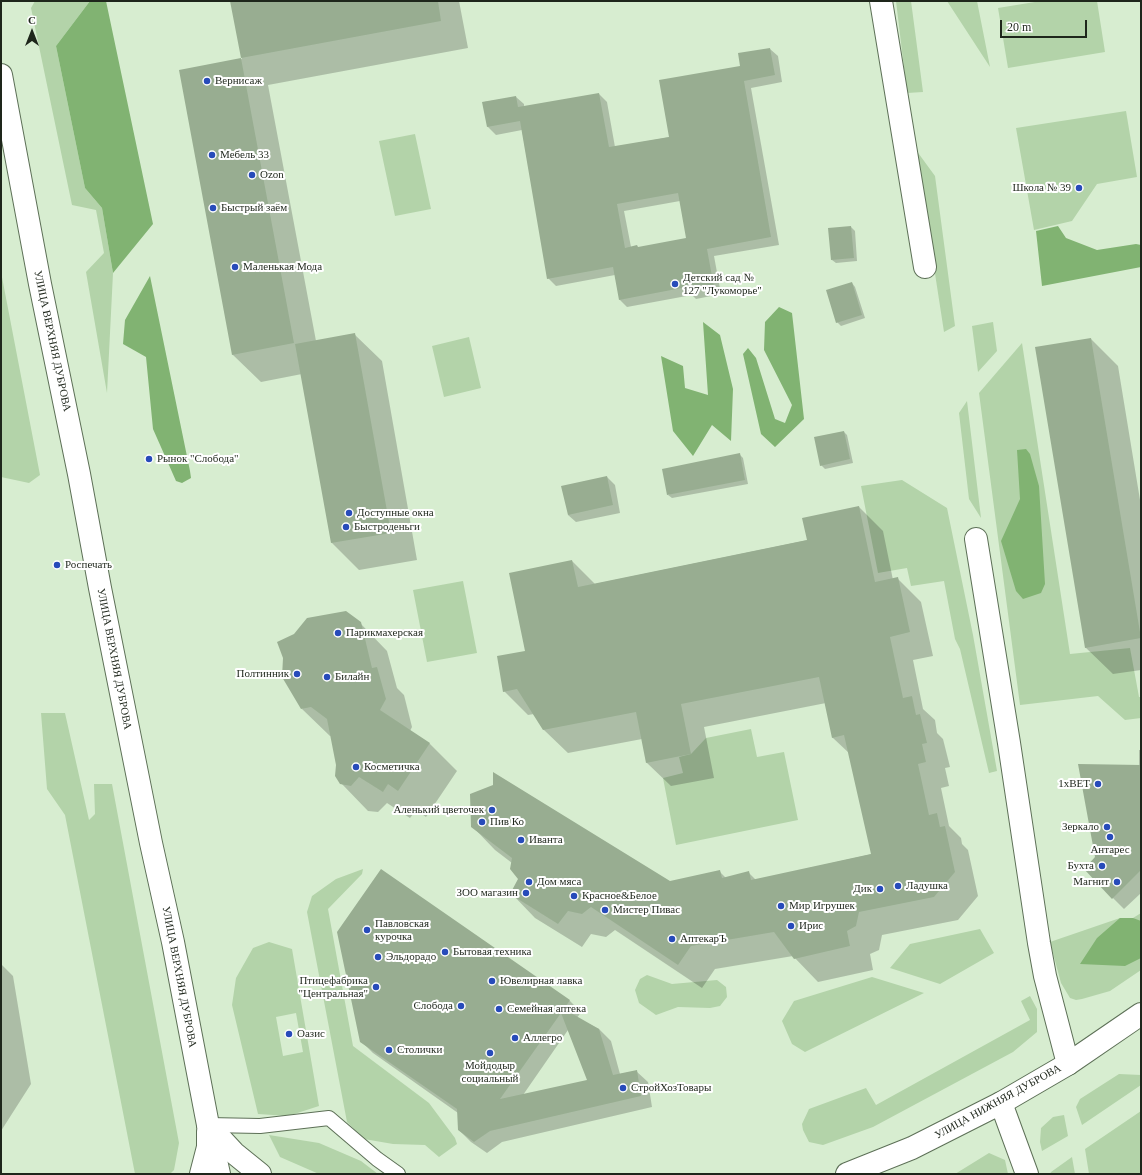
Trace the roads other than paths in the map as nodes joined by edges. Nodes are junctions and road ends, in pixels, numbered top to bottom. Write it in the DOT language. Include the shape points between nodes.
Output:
graph roads {
  1 [pos="881,1"];
  2 [pos="1,75"];
  3 [pos="925,268"];
  4 [pos="976,539"];
  5 [pos="1141,1014"];
  6 [pos="1068,1064"];
  7 [pos="1001,1103"];
  8 [pos="208,1125"];
  9 [pos="201,1174"];
  10 [pos="219,1174"];
  11 [pos="260,1174"];
  12 [pos="398,1174"];
  13 [pos="847,1174"];
  14 [pos="1027,1174"];
  1 -- 3 [label="street"];
  2 -- 8 [label="street, УЛИЦА ВЕРХНЯЯ ДУБРОВА" via="40,284"];
  4 -- 6 [label="street" via="1039,943"];
  5 -- 6 [label="street, УЛИЦА НИЖНЯЯ ДУБРОВА"];
  6 -- 7 [label="street, УЛИЦА НИЖНЯЯ ДУБРОВА"];
  7 -- 13 [label="street, УЛИЦА НИЖНЯЯ ДУБРОВА" via="912,1148"];
  7 -- 14 [label="street"];
  8 -- 9 [label="street, УЛИЦА ВЕРХНЯЯ ДУБРОВА" via="208,1147"];
  8 -- 10 [label="street, УЛИЦА ВЕРХНЯЯ ДУБРОВА"];
  8 -- 11 [label="street" via="234,1153"];
  8 -- 12 [label="lane" via="260,1126 329,1118"];
}
